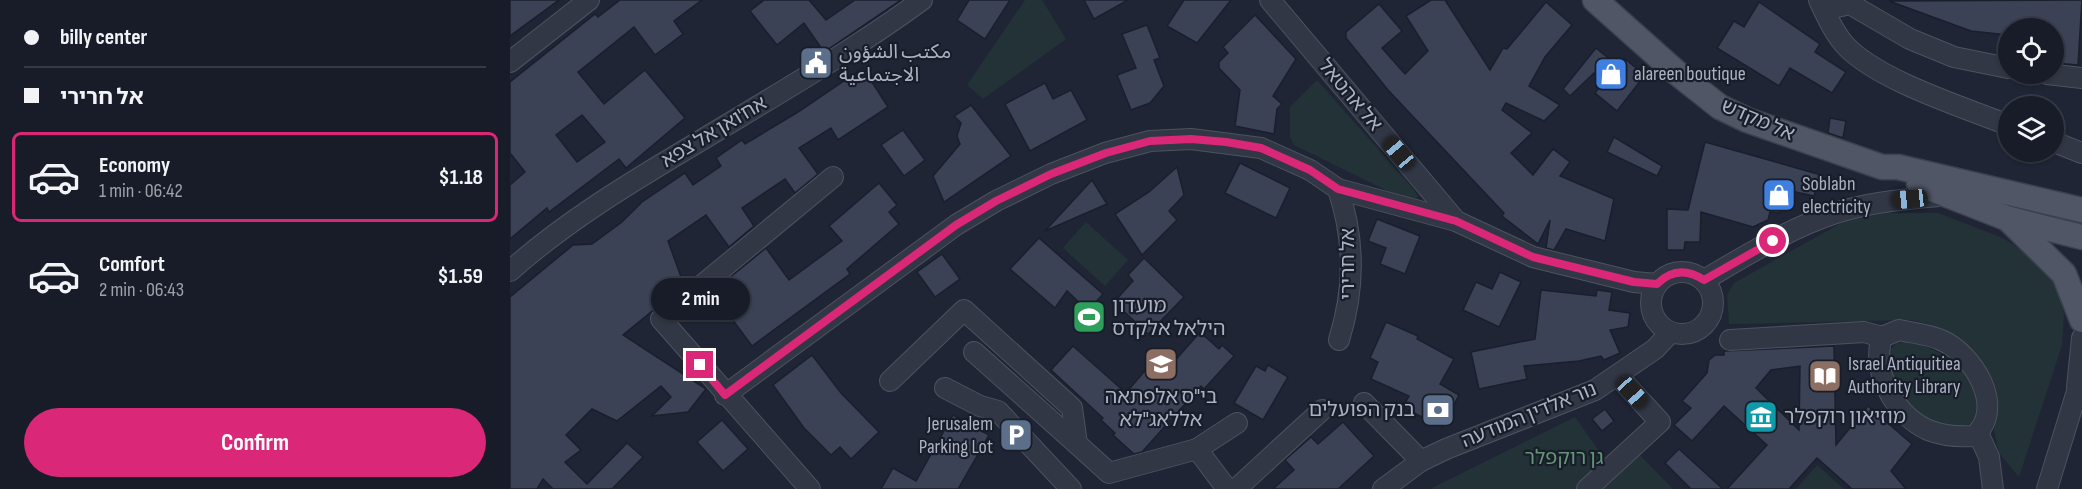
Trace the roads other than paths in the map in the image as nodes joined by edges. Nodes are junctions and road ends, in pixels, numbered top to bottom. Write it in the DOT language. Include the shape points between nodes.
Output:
graph roads {
  1 [pos="590,0"];
  2 [pos="922,0"];
  3 [pos="1270,0"];
  4 [pos="1595,0"];
  5 [pos="1822,5"];
  6 [pos="1861,5"];
  7 [pos="510,62"];
  8 [pos="1998,66"];
  9 [pos="2064,76"];
  10 [pos="2082,78"];
  11 [pos="1998,121"];
  12 [pos="2064,146"];
  13 [pos="2082,153"];
  14 [pos="1882,167"];
  15 [pos="833,177"];
  16 [pos="1338,189"];
  17 [pos="2004,191"];
  18 [pos="1947,195"];
  19 [pos="2082,210"];
  20 [pos="2006,218"];
  21 [pos="1456,221"];
  22 [pos="2082,237"];
  23 [pos="510,271"];
  24 [pos="1704,280"];
  25 [pos="1657,284"];
  26 [pos="2082,320"];
  27 [pos="1671,333"];
  28 [pos="1882,337"];
  29 [pos="2082,338"];
  30 [pos="1339,340"];
  31 [pos="1730,340"];
  32 [pos="974,352"];
  33 [pos="1618,376"];
  34 [pos="890,381"];
  35 [pos="2079,382"];
  36 [pos="945,388"];
  37 [pos="725,395"];
  38 [pos="1364,403"];
  39 [pos="1322,410"];
  40 [pos="1237,423"];
  41 [pos="1978,433"];
  42 [pos="1077,444"];
  43 [pos="1197,449"];
  44 [pos="1421,461"];
  45 [pos="810,489"];
  46 [pos="1071,489"];
  47 [pos="1227,489"];
  48 [pos="1236,489"];
  49 [pos="1383,489"];
  50 [pos="1587,489"];
  51 [pos="1993,489"];
  52 [pos="2047,489"];
  1 -- 7 [label="street"];
  2 -- 23 [label="street, אח'ואן אל צפא" via="820,68 629,184 567,225"];
  3 -- 21 [label="street, אל אהטאל"];
  4 -- 14 [label="main road, אל מקדש" via="1720,107"];
  5 -- 6 [label="street"];
  5 -- 11 [label="street" via="1845,45 1869,64"];
  6 -- 8 [label="street" via="1910,39 1954,57"];
  9 -- 10 [label="street"];
  12 -- 13 [label="street"];
  14 -- 17 [label="main road, אל מקדש" via="1898,167"];
  14 -- 18 [label="main road, אל מקדש" via="1889,174"];
  15 -- 37 [label="street" via="661,319"];
  16 -- 21 [label="street"];
  16 -- 30 [label="street, אל חרירי" via="1347,217 1352,257 1352,287"];
  16 -- 37 [label="street" via="1310,170 1261,148 1226,142 1150,141 1106,153 1051,174 956,225"];
  17 -- 18 [label="street"];
  17 -- 19 [label="main road, אל מקדש"];
  18 -- 20 [label="main road, אל מקדש"];
  18 -- 24 [label="street" via="1889,201 1840,212 1800,227"];
  20 -- 22 [label="main road, אל מקדש"];
  20 -- 26 [label="main road" via="2064,274"];
  21 -- 25 [label="street, אל אהטאל" via="1533,257"];
  24 -- 25 [label="street" via="1684,272 1673,273"];
  24 -- 27 [label="street" via="1714,302 1708,322 1692,334"];
  25 -- 27 [label="street" via="1651,305 1653,316"];
  27 -- 33 [label="street, נור אלדין המודעה"];
  28 -- 31 [label="street" via="1864,332"];
  28 -- 41 [label="street" via="1878,359 1882,380 1911,418 1941,434"];
  28 -- 41 [label="street" via="1899,330 1942,340 1970,363 1982,380 1987,401"];
  29 -- 35 [label="street"];
  32 -- 42 [label="street"];
  33 -- 44 [label="street, נור אלדין המודעה" via="1595,390"];
  33 -- 50 [label="street" via="1660,422"];
  34 -- 42 [label="street" via="964,310 1072,408"];
  35 -- 52 [label="street"];
  36 -- 46 [label="street" via="998,411"];
  37 -- 45 [label="street"];
  38 -- 44 [label="street"];
  39 -- 48 [label="street"];
  40 -- 43 [label="street"];
  41 -- 51 [label="street" via="1989,457"];
  42 -- 43 [label="street" via="1109,473"];
  43 -- 47 [label="street"];
  44 -- 49 [label="street, נור אלדין המודעה"];
}
